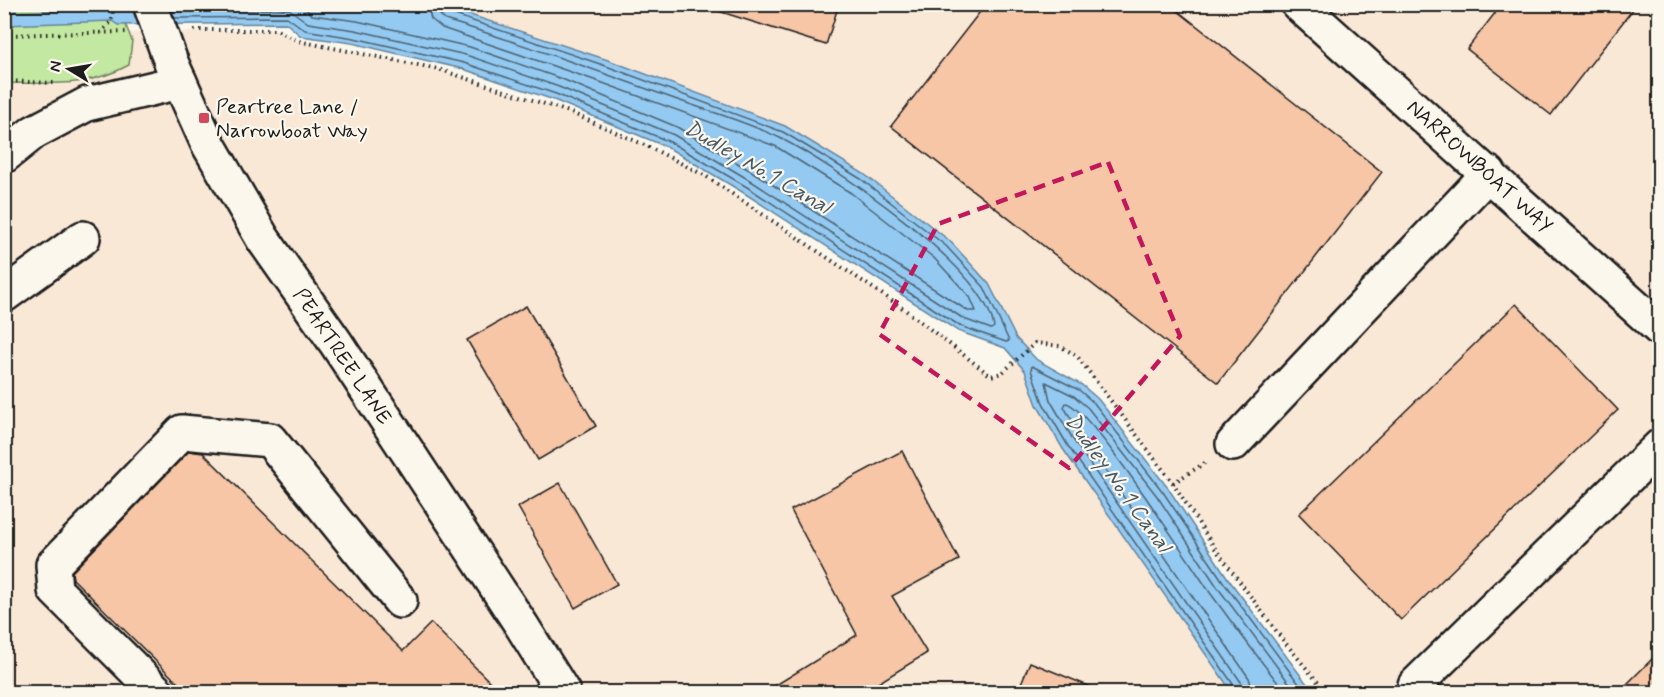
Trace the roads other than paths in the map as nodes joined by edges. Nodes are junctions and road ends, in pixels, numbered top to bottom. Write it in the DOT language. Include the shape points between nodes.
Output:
graph roads {
  1 [pos="150,4"];
  2 [pos="1298,4"];
  3 [pos="176,72"];
  4 [pos="4,156"];
  5 [pos="1489,173"];
  6 [pos="83,238"];
  7 [pos="4,295"];
  8 [pos="1659,329"];
  9 [pos="1233,444"];
  10 [pos="1659,446"];
  11 [pos="400,601"];
  12 [pos="1416,685"];
  13 [pos="157,693"];
  14 [pos="563,693"];
  1 -- 3 [label="street, PEARTREE LANE, bridge"];
  2 -- 5 [label="street, NARROWBOAT WAY"];
  3 -- 4 [label="street" via="87,104 34,132"];
  3 -- 14 [label="street, PEARTREE LANE" via="207,142 263,239 349,363"];
  5 -- 8 [label="street, NARROWBOAT WAY"];
  5 -- 9 [label="street"];
  6 -- 7 [label="street"];
  10 -- 12 [label="street"];
  11 -- 13 [label="street" via="270,440 182,432 53,565 55,590"];
}
